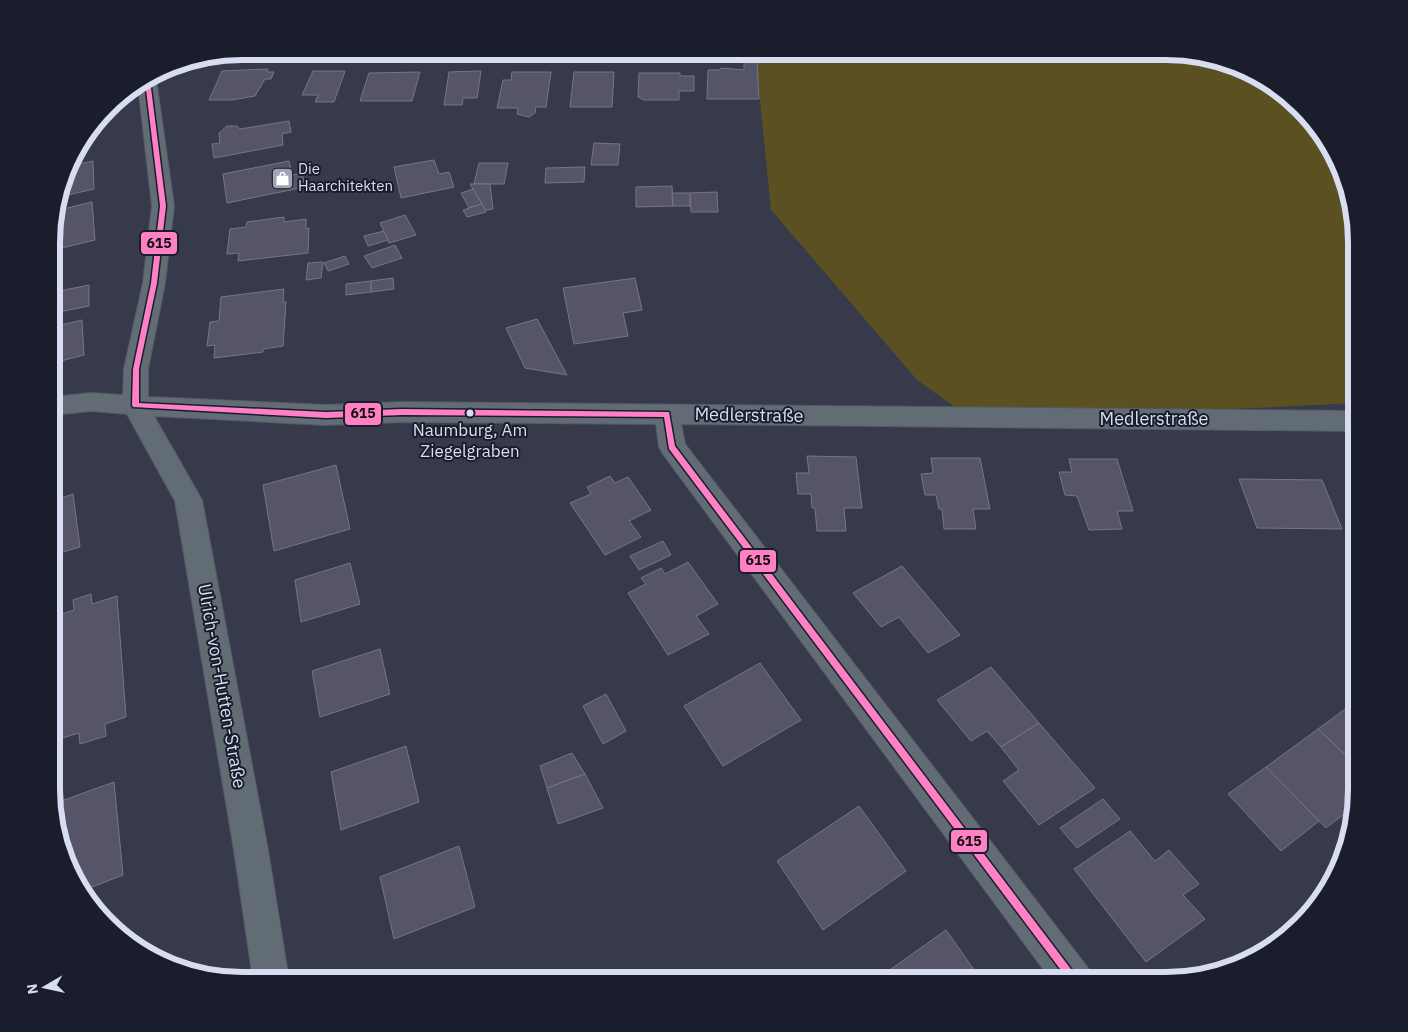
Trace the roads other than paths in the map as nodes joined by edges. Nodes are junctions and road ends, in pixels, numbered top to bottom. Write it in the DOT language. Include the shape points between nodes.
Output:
graph roads {
  1 [pos="149,86"];
  2 [pos="60,405"];
  3 [pos="135,405"];
  4 [pos="667,414"];
  5 [pos="1348,421"];
  6 [pos="270,972"];
  7 [pos="1068,972"];
  1 -- 3 [label="street" via="163,206 154,282 136,369"];
  2 -- 3 [label="street, Medlerstraße" via="91,402"];
  3 -- 4 [label="street, Medlerstraße" via="326,415 402,412"];
  3 -- 6 [label="street, Ulrich-von-Hutten-Straße" via="188,500 252,850"];
  4 -- 5 [label="street, Medlerstraße"];
  4 -- 7 [label="street" via="672,447"];
}
